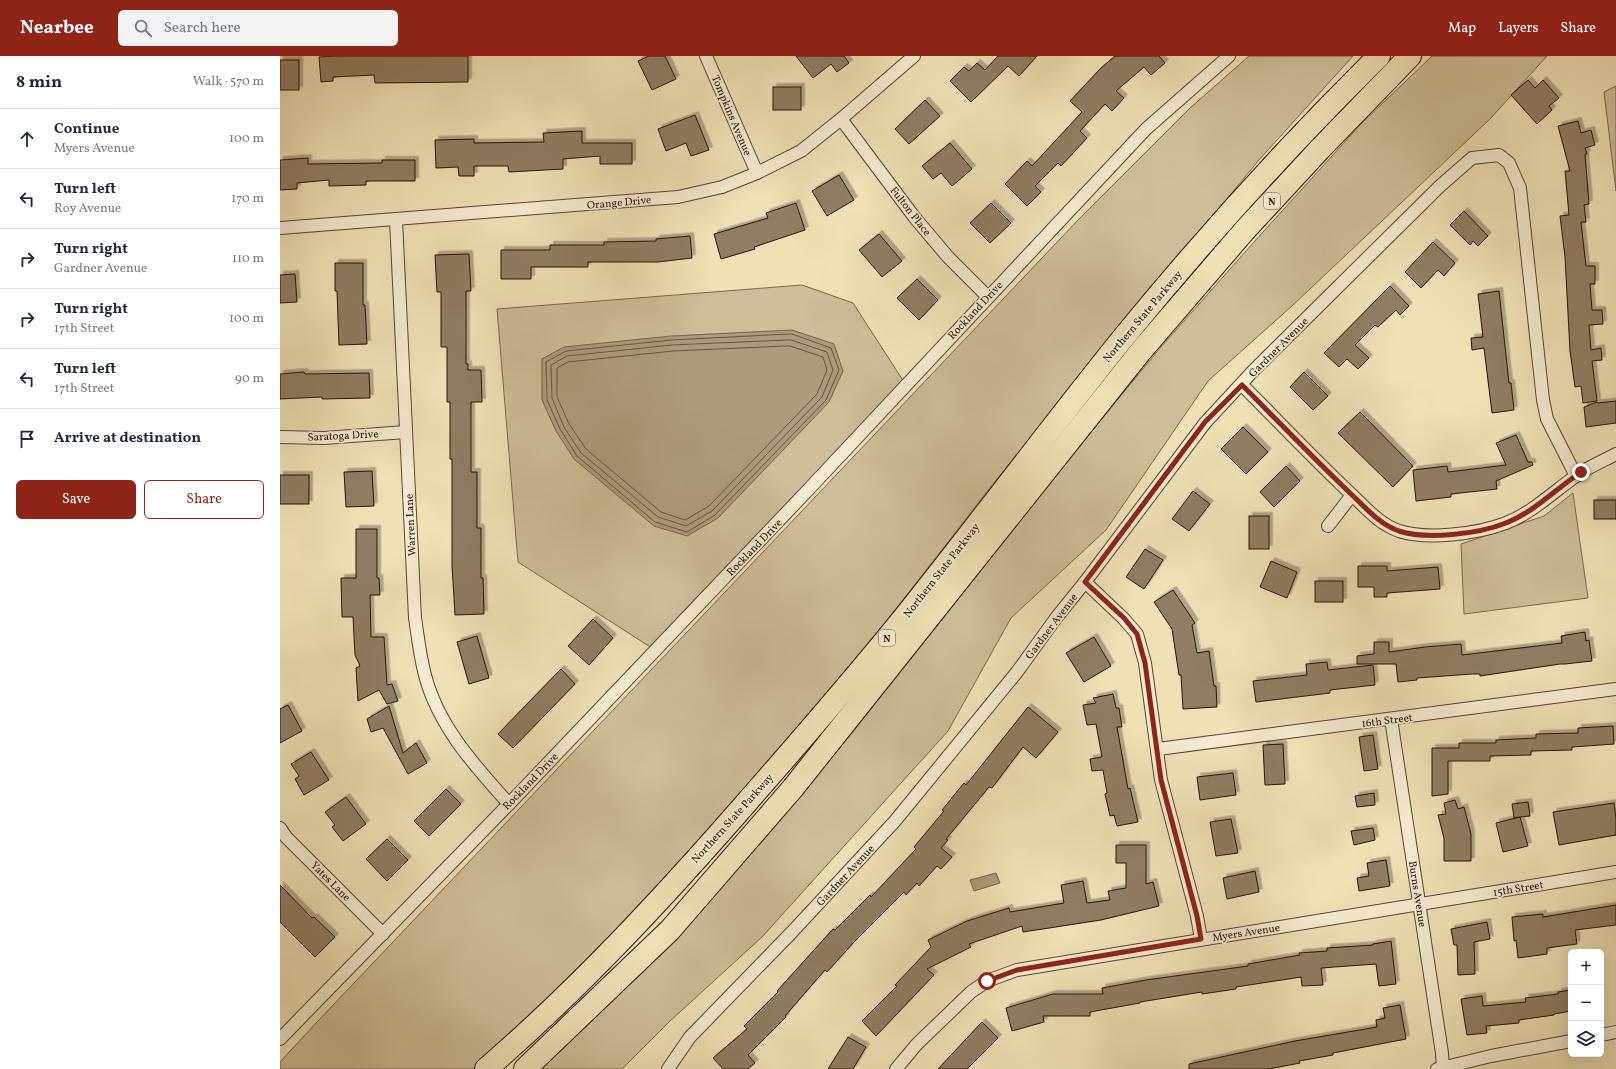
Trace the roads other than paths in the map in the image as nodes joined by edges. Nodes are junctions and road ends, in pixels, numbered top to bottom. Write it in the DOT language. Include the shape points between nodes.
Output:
graph roads {
  1 [pos="706,56"];
  2 [pos="914,56"];
  3 [pos="1229,56"];
  4 [pos="1378,56"];
  5 [pos="1410,56"];
  6 [pos="840,119"];
  7 [pos="757,173"];
  8 [pos="396,220"];
  9 [pos="280,228"];
  10 [pos="988,297"];
  11 [pos="1242,385"];
  12 [pos="406,432"];
  13 [pos="280,437"];
  14 [pos="1616,454"];
  15 [pos="1576,476"];
  16 [pos="1352,495"];
  17 [pos="1328,526"];
  18 [pos="1085,582"];
  19 [pos="1616,689"];
  20 [pos="1391,719"];
  21 [pos="1158,750"];
  22 [pos="509,804"];
  23 [pos="280,828"];
  24 [pos="1616,872"];
  25 [pos="1420,905"];
  26 [pos="383,934"];
  27 [pos="1201,939"];
  28 [pos="1616,1032"];
  29 [pos="1604,1034"];
  30 [pos="280,1039"];
  31 [pos="1568,1042"];
  32 [pos="486,1069"];
  33 [pos="525,1069"];
  34 [pos="668,1069"];
  35 [pos="896,1069"];
  36 [pos="1441,1069"];
  1 -- 7 [label="street, Tompkins Avenue"];
  2 -- 6 [label="street, Orange Drive"];
  3 -- 10 [label="street, Rockland Drive" via="1146,129"];
  4 -- 32 [label="highway, Northern State Parkway / N" via="1296,141 1186,263 1122,339 912,608 815,725 621,941"];
  5 -- 33 [label="highway, Northern State Parkway / N" via="1318,150 1245,230 1141,351 793,788 675,924"];
  6 -- 7 [label="street, Orange Drive" via="801,151"];
  6 -- 10 [label="street, Fulton Place" via="915,218 948,257"];
  7 -- 8 [label="street, Orange Drive" via="722,188 678,197"];
  8 -- 9 [label="street, Orange Drive"];
  8 -- 12 [label="street, Warren Lane"];
  10 -- 22 [label="street, Rockland Drive"];
  11 -- 15 [label="street, Gardner Avenue" via="1253,371 1440,186 1472,158 1498,155 1510,163 1520,188 1547,419"];
  11 -- 16 [label="street"];
  11 -- 18 [label="street, Gardner Avenue" via="1205,422"];
  12 -- 13 [label="street, Saratoga Drive" via="324,438"];
  12 -- 22 [label="street, Warren Lane" via="415,618 425,675 440,713 474,766"];
  14 -- 15 [label="street"];
  15 -- 16 [label="street" via="1524,514 1506,523 1482,530 1438,535 1416,535 1397,530 1378,519"];
  16 -- 17 [label="street"];
  18 -- 21 [label="street" via="1124,618 1137,634 1145,663"];
  18 -- 34 [label="street, Gardner Avenue" via="1017,672 895,821 690,1037"];
  19 -- 20 [label="street, 16th Street"];
  20 -- 21 [label="street, 16th Street"];
  20 -- 25 [label="street, Burns Avenue"];
  21 -- 27 [label="street" via="1161,780"];
  22 -- 26 [label="street, Rockland Drive"];
  23 -- 26 [label="street, Yates Lane"];
  24 -- 25 [label="street, 15th Street"];
  25 -- 27 [label="street, Myers Avenue"];
  25 -- 36 [label="street, Burns Avenue" via="1442,1053"];
  26 -- 30 [label="street, Rockland Drive"];
  27 -- 35 [label="street, Myers Avenue" via="1017,970 987,981 971,992 917,1044"];
  28 -- 29 [label="street"];
  31 -- 36 [label="street" via="1491,1056"];
}
